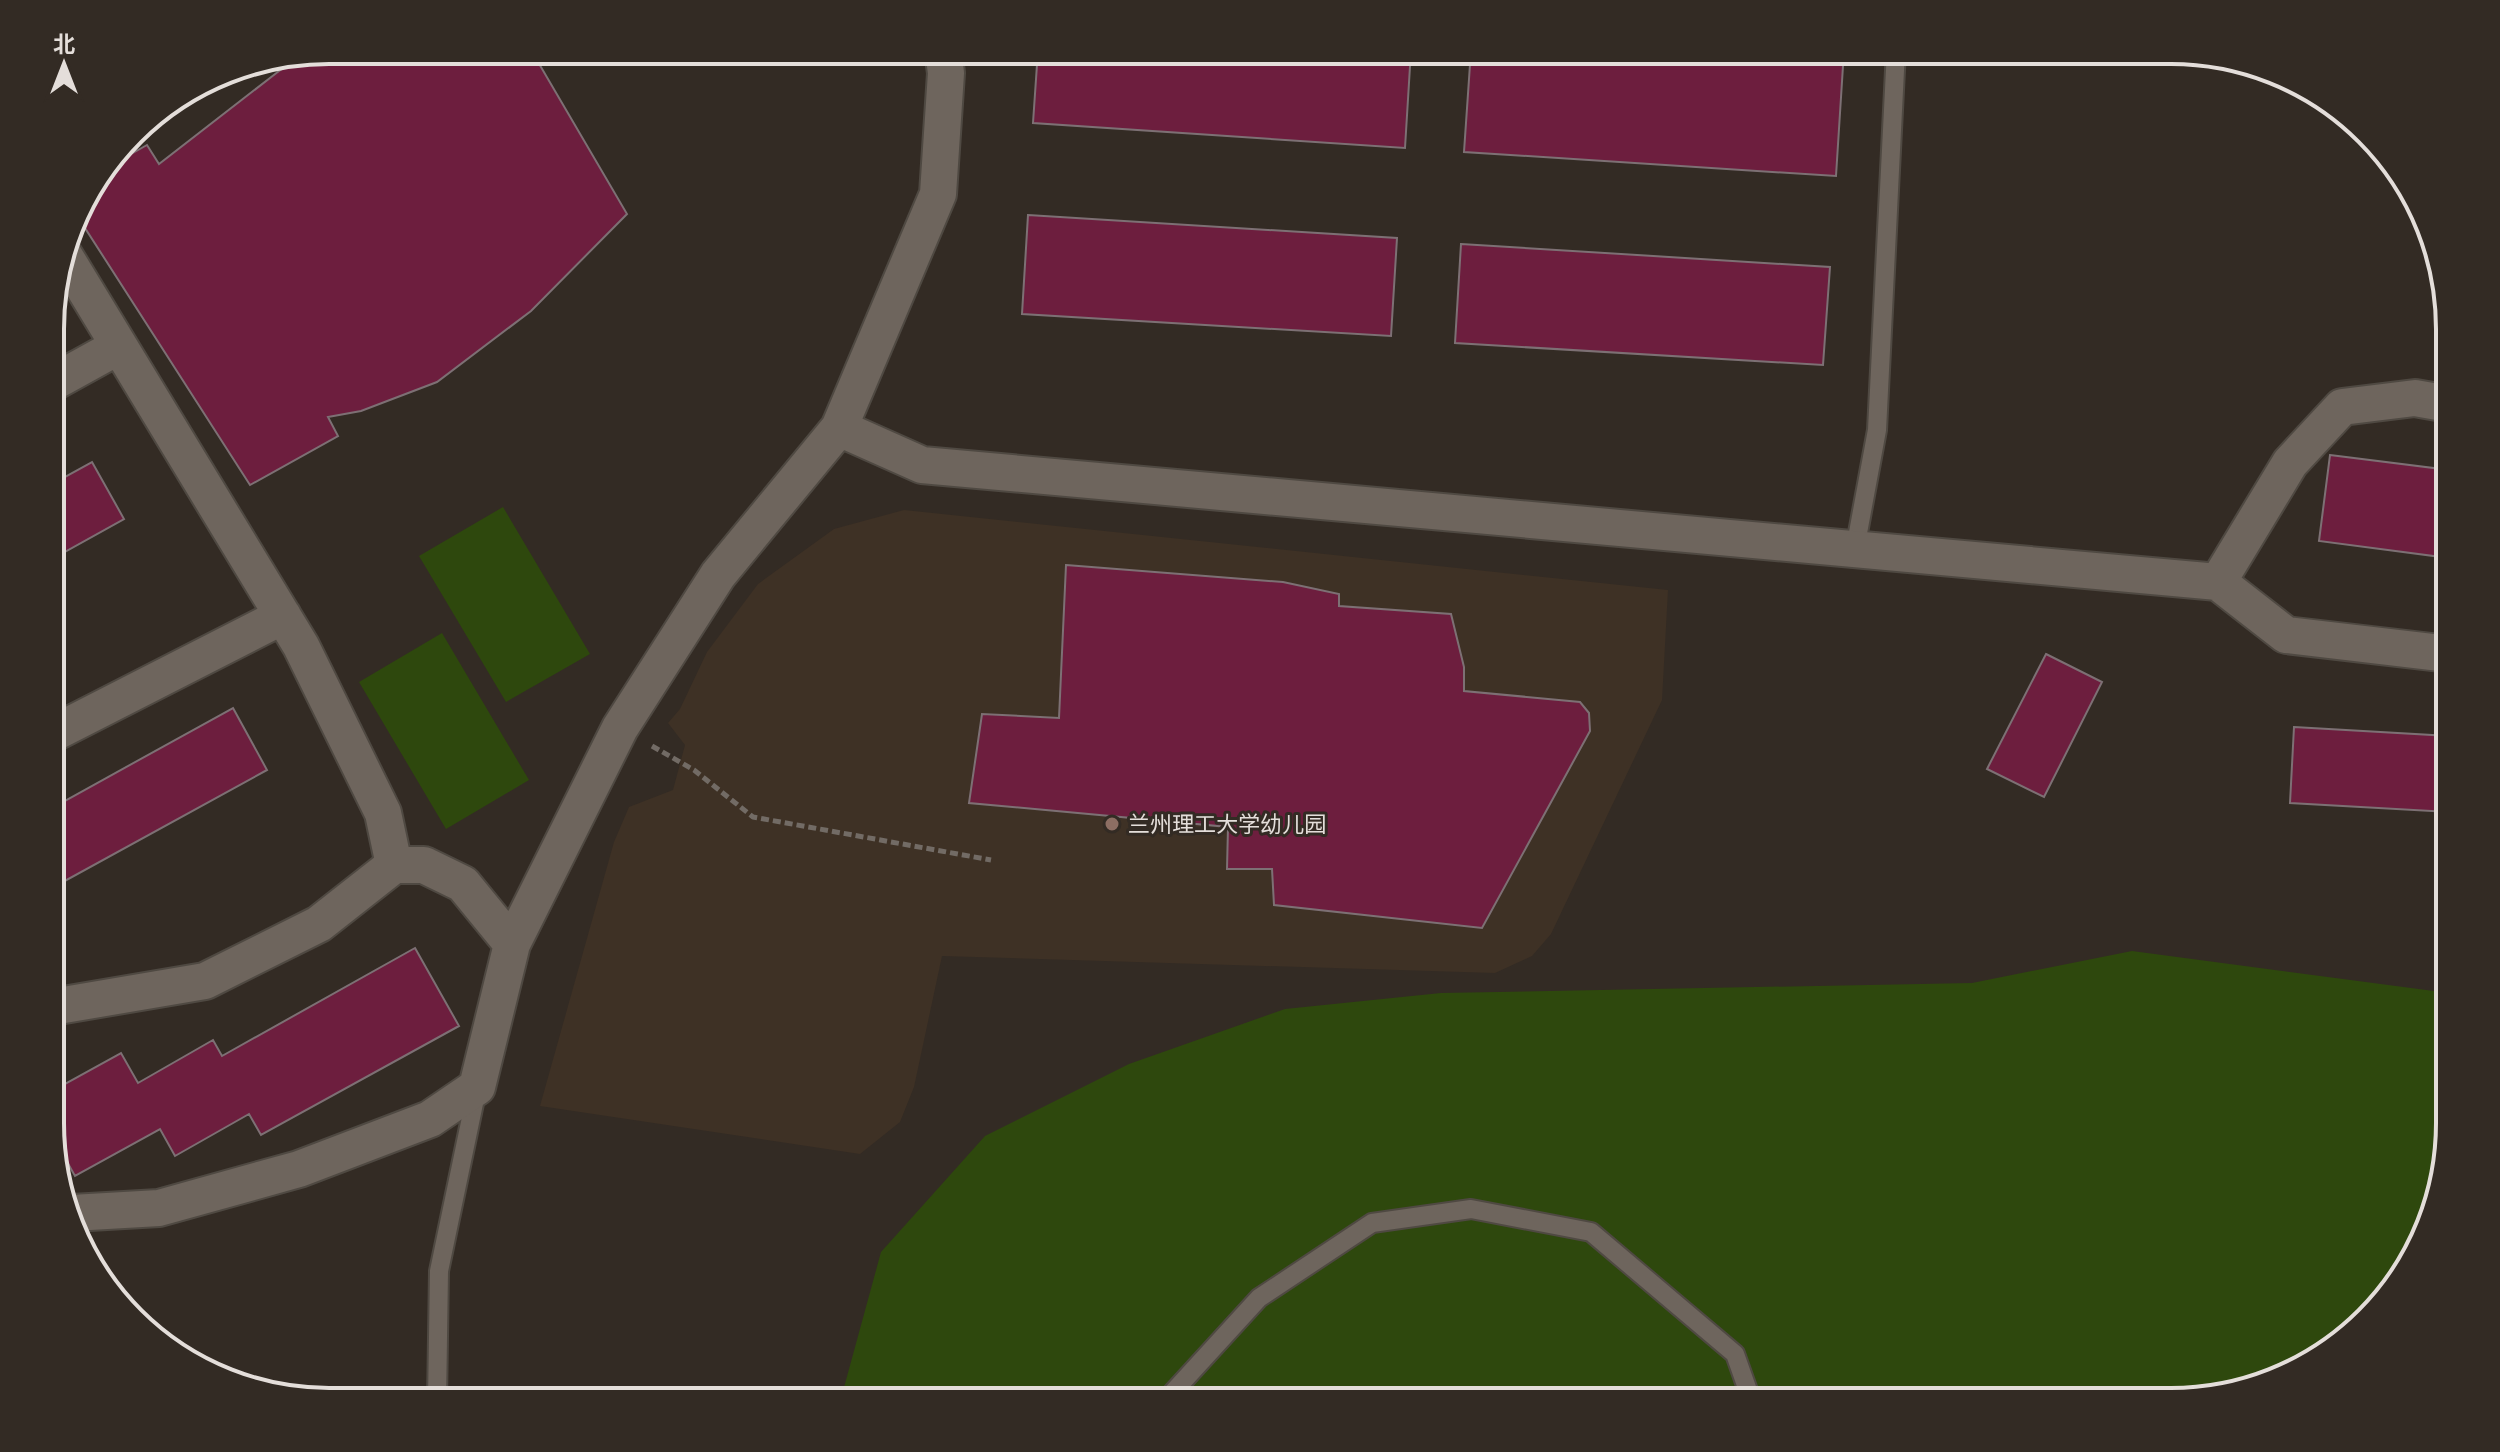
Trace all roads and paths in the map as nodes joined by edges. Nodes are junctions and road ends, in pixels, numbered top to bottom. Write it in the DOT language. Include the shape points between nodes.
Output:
graph roads {
  1 [pos="945,64"];
  2 [pos="1895,64"];
  3 [pos="72,268"];
  4 [pos="119,346"];
  5 [pos="64,376"];
  6 [pos="2435,402"];
  7 [pos="839,428"];
  8 [pos="1855,549"];
  9 [pos="2218,582"];
  10 [pos="283,616"];
  11 [pos="2435,652"];
  12 [pos="64,728"];
  13 [pos="620,728"];
  14 [pos="991,860"];
  15 [pos="394,865"];
  16 [pos="512,944"];
  17 [pos="64,1005"];
  18 [pos="477,1087"];
  19 [pos="80,1213"];
  20 [pos="1747,1387"];
  21 [pos="437,1388"];
  22 [pos="1177,1388"];
  1 -- 7 [label="street" via="938,194"];
  2 -- 8 [label="lane" via="1877,430"];
  3 -- 4 [label="street"];
  4 -- 5 [label="street"];
  4 -- 10 [label="street"];
  6 -- 9 [label="street" via="2415,398 2342,407 2290,463"];
  7 -- 8 [label="street" via="922,465"];
  7 -- 13 [label="street" via="718,575"];
  8 -- 9 [label="street"];
  9 -- 11 [label="street" via="2286,635"];
  10 -- 12 [label="street"];
  10 -- 15 [label="street" via="346,731 383,813"];
  13 -- 14 [label="path" via="694,770 753,817"];
  13 -- 16 [label="street"];
  15 -- 16 [label="street" via="424,865 463,884"];
  15 -- 17 [label="street" via="319,924 205,981"];
  16 -- 18 [label="street"];
  18 -- 19 [label="street" via="430,1119 299,1169 159,1208"];
  18 -- 21 [label="lane" via="439,1271"];
  20 -- 22 [label="lane" via="1735,1354 1591,1232 1471,1209 1372,1223 1259,1298"];
}
